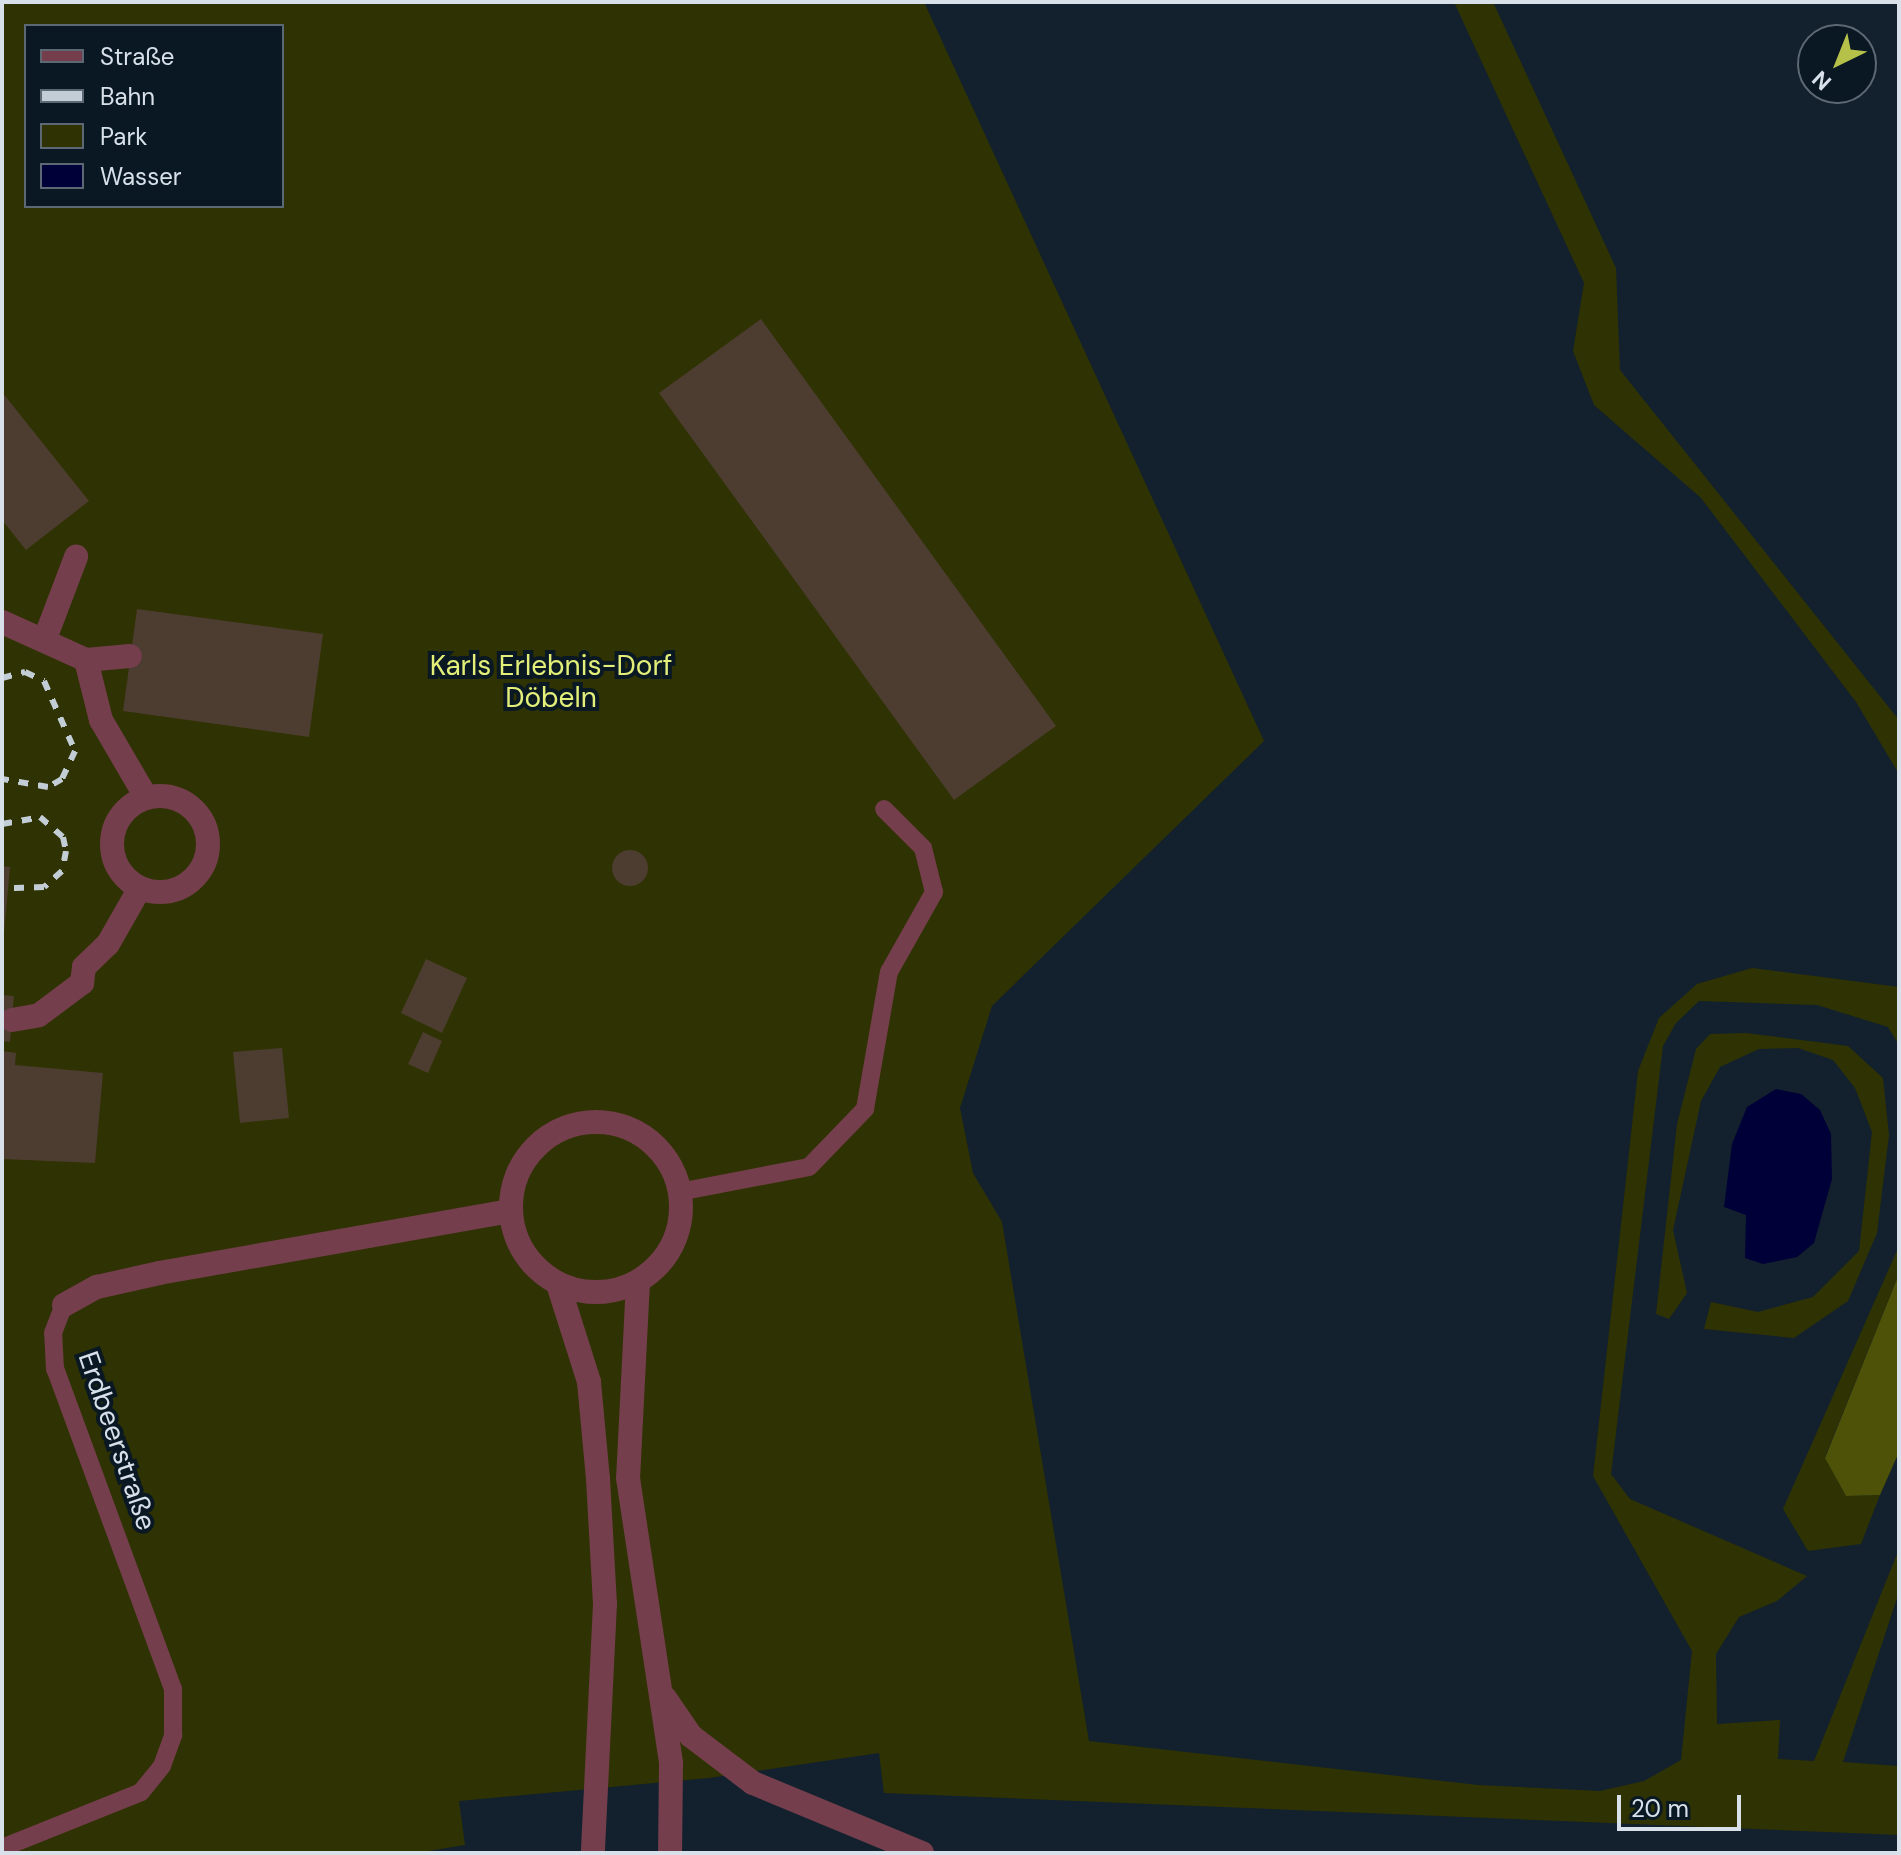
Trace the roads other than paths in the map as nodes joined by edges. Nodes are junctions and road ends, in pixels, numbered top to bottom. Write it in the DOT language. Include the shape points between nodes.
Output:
graph roads {
  1 [pos="76,557"];
  2 [pos="2,622"];
  3 [pos="46,636"];
  4 [pos="130,656"];
  5 [pos="86,660"];
  6 [pos="146,797"];
  7 [pos="884,809"];
  8 [pos="140,888"];
  9 [pos="12,1020"];
  10 [pos="679,1192"];
  11 [pos="510,1211"];
  12 [pos="638,1282"];
  13 [pos="558,1284"];
  14 [pos="64,1305"];
  15 [pos="662,1693"];
  16 [pos="2,1848"];
  17 [pos="593,1853"];
  18 [pos="670,1853"];
  19 [pos="922,1853"];
  1 -- 3 [label="street"];
  2 -- 3 [label="street"];
  3 -- 5 [label="street"];
  4 -- 5 [label="street"];
  5 -- 6 [label="street" via="101,720"];
  6 -- 8 [label="street" via="126,809 113,841 122,873"];
  6 -- 8 [label="street" via="190,806 208,847 185,885"];
  7 -- 10 [label="lane" via="923,848 934,892 889,972 865,1109 809,1167"];
  8 -- 9 [label="street" via="108,944 84,967 82,983 39,1015"];
  10 -- 11 [label="street" via="653,1144 624,1127 591,1122 559,1130 532,1150 515,1178"];
  10 -- 12 [label="street" via="671,1248"];
  11 -- 13 [label="street" via="524,1254"];
  11 -- 14 [label="street, Erdbeerstraße" via="159,1273 97,1287"];
  12 -- 13 [label="street" via="598,1292"];
  12 -- 15 [label="street" via="628,1478 645,1628"];
  13 -- 17 [label="street" via="589,1382 598,1479 605,1604"];
  14 -- 16 [label="lane, Erdbeerstraße" via="53,1333 55,1369 173,1689 173,1735 162,1766 141,1792"];
  15 -- 18 [label="street"];
  15 -- 19 [label="street" via="691,1736 753,1783"];
}
